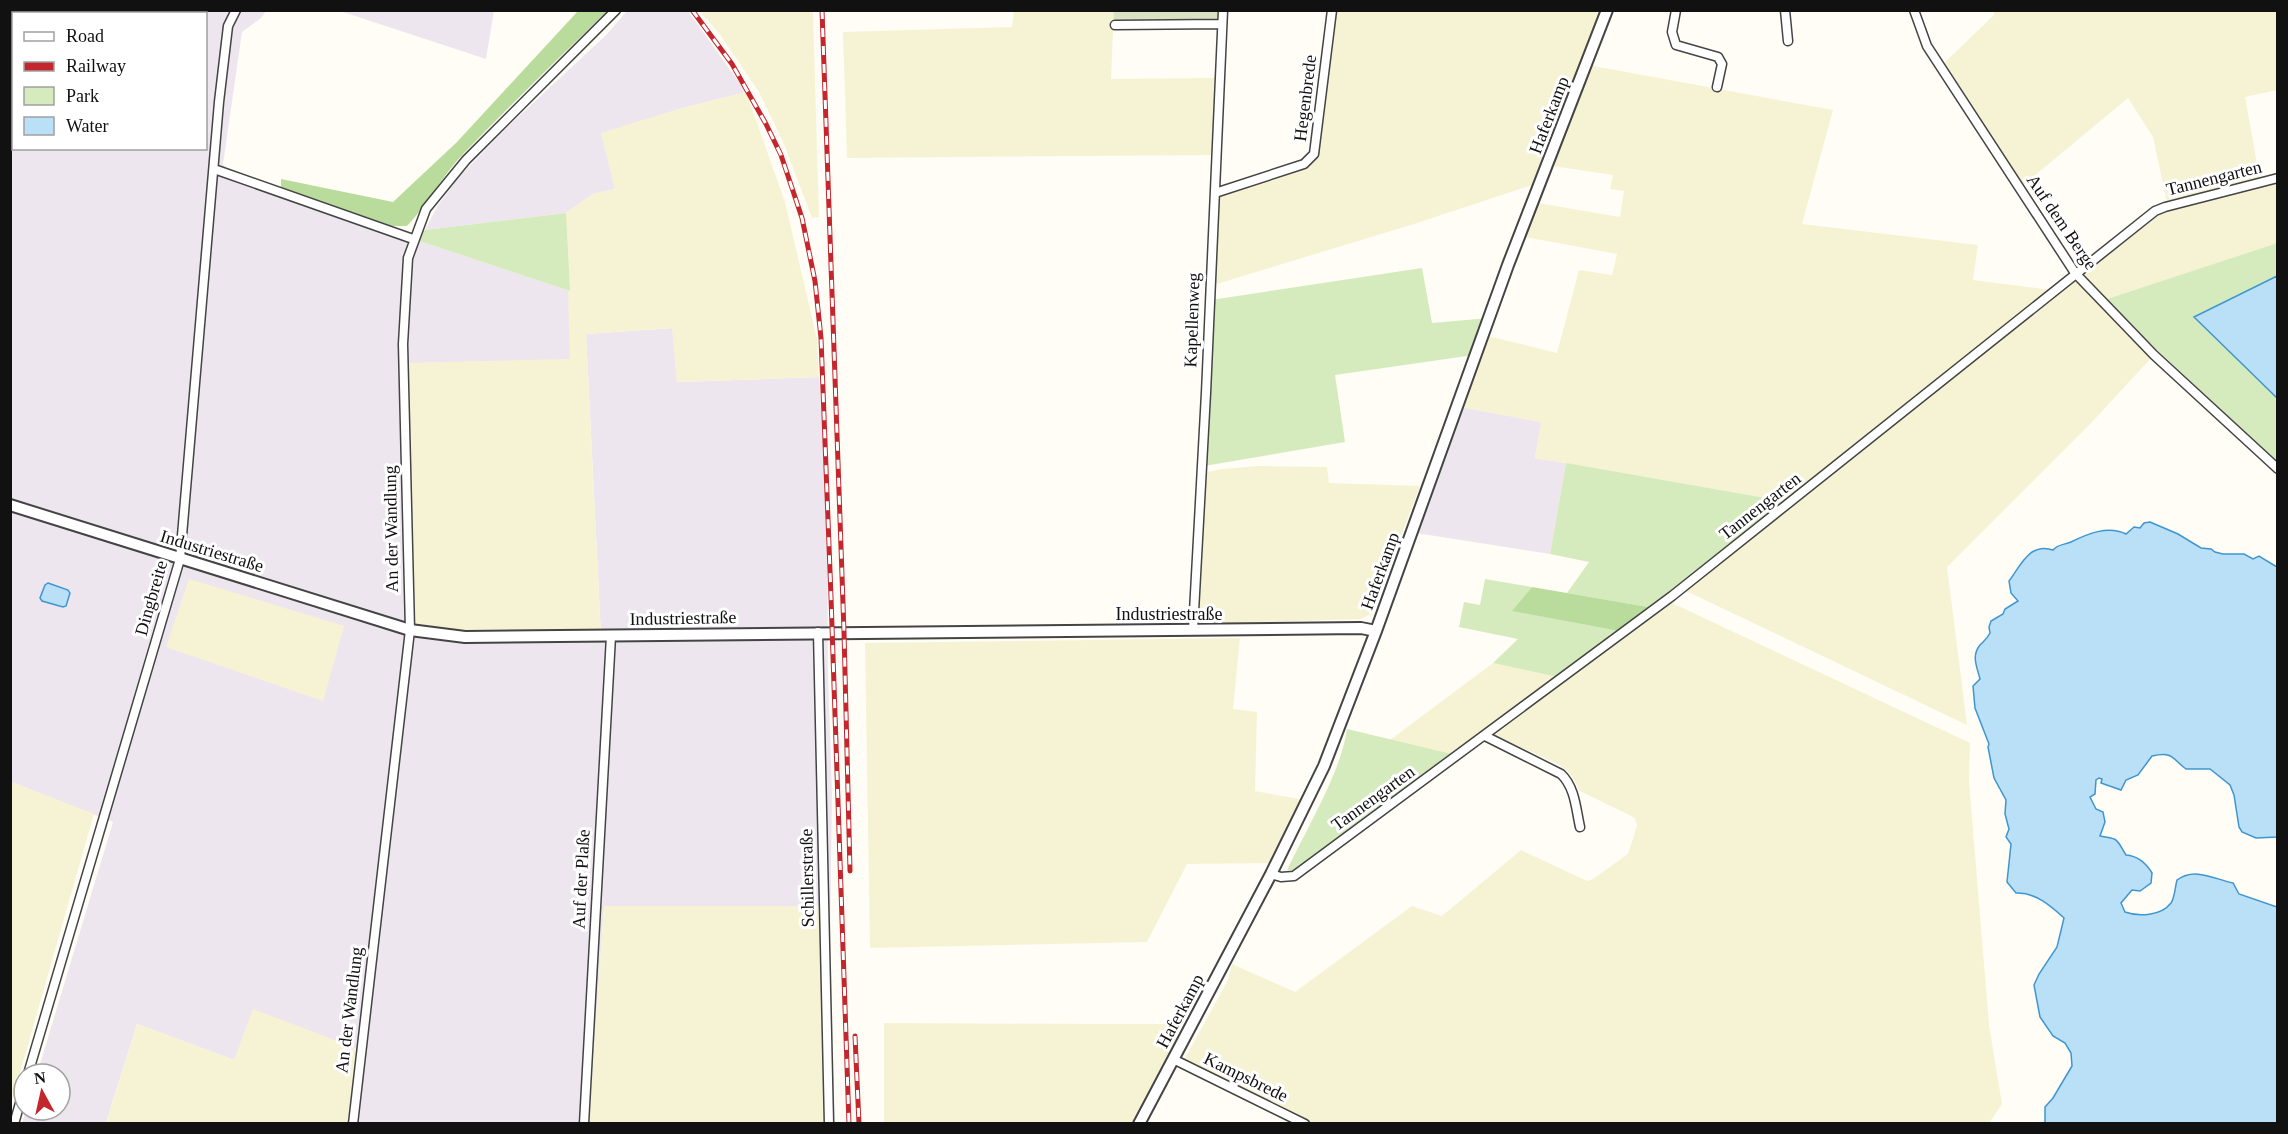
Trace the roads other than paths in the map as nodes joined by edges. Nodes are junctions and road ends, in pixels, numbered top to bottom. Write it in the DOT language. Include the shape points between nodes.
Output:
graph roads {
  1 [pos="236,10"];
  2 [pos="616,10"];
  3 [pos="1222,10"];
  4 [pos="1332,10"];
  5 [pos="1607,10"];
  6 [pos="1676,10"];
  7 [pos="1785,10"];
  8 [pos="1914,10"];
  9 [pos="1222,24"];
  10 [pos="1115,25"];
  11 [pos="1788,42"];
  12 [pos="1717,87"];
  13 [pos="214,169"];
  14 [pos="2277,178"];
  15 [pos="1215,193"];
  16 [pos="414,239"];
  17 [pos="2075,273"];
  18 [pos="2277,469"];
  19 [pos="10,505"];
  20 [pos="180,559"];
  21 [pos="410,630"];
  22 [pos="1193,630"];
  23 [pos="1376,631"];
  24 [pos="818,632"];
  25 [pos="611,636"];
  26 [pos="1485,736"];
  27 [pos="1580,827"];
  28 [pos="1271,874"];
  29 [pos="1173,1059"];
  30 [pos="32,1062"];
  31 [pos="353,1124"];
  32 [pos="584,1124"];
  33 [pos="829,1124"];
  34 [pos="1139,1124"];
  35 [pos="1305,1124"];
  1 -- 13 [label="street, Dingbreite" via="228,26"];
  2 -- 16 [label="street, An der Wandlung" via="466,160 426,209"];
  3 -- 9 [label="street, Kapellenweg"];
  4 -- 15 [label="street, Hegenbrede" via="1314,154 1304,164"];
  5 -- 23 [label="street, Haferkamp" via="1508,265"];
  6 -- 12 [label="street" via="1672,32 1676,45 1718,57 1722,64"];
  7 -- 11 [label="street"];
  8 -- 17 [label="street, Auf dem Berge" via="1927,46"];
  9 -- 10 [label="street"];
  9 -- 15 [label="street, Kapellenweg"];
  13 -- 16 [label="street"];
  13 -- 20 [label="street, Dingbreite"];
  14 -- 17 [label="street, Tannengarten" via="2155,211"];
  15 -- 22 [label="street, Kapellenweg"];
  16 -- 21 [label="street, An der Wandlung" via="405,285 403,344"];
  17 -- 18 [label="street, Auf dem Berge" via="2154,355"];
  17 -- 26 [label="street, Tannengarten" via="1672,596"];
  19 -- 20 [label="street, Industriestraße"];
  20 -- 21 [label="street, Industriestraße"];
  20 -- 30 [label="street, Dingbreite"];
  21 -- 25 [label="street, Industriestraße" via="465,637"];
  21 -- 31 [label="street, An der Wandlung"];
  22 -- 23 [label="street, Industriestraße"];
  22 -- 24 [label="street, Industriestraße"];
  23 -- 28 [label="street, Haferkamp" via="1324,766"];
  24 -- 25 [label="street, Industriestraße"];
  24 -- 33 [label="street, Schillerstraße"];
  25 -- 32 [label="street, Auf der Plaße"];
  26 -- 27 [label="street" via="1562,774 1571,788"];
  26 -- 28 [label="street, Tannengarten" via="1294,876"];
  28 -- 29 [label="street, Haferkamp"];
  29 -- 34 [label="street, Haferkamp"];
  29 -- 35 [label="street, Kampsbrede"];
}
